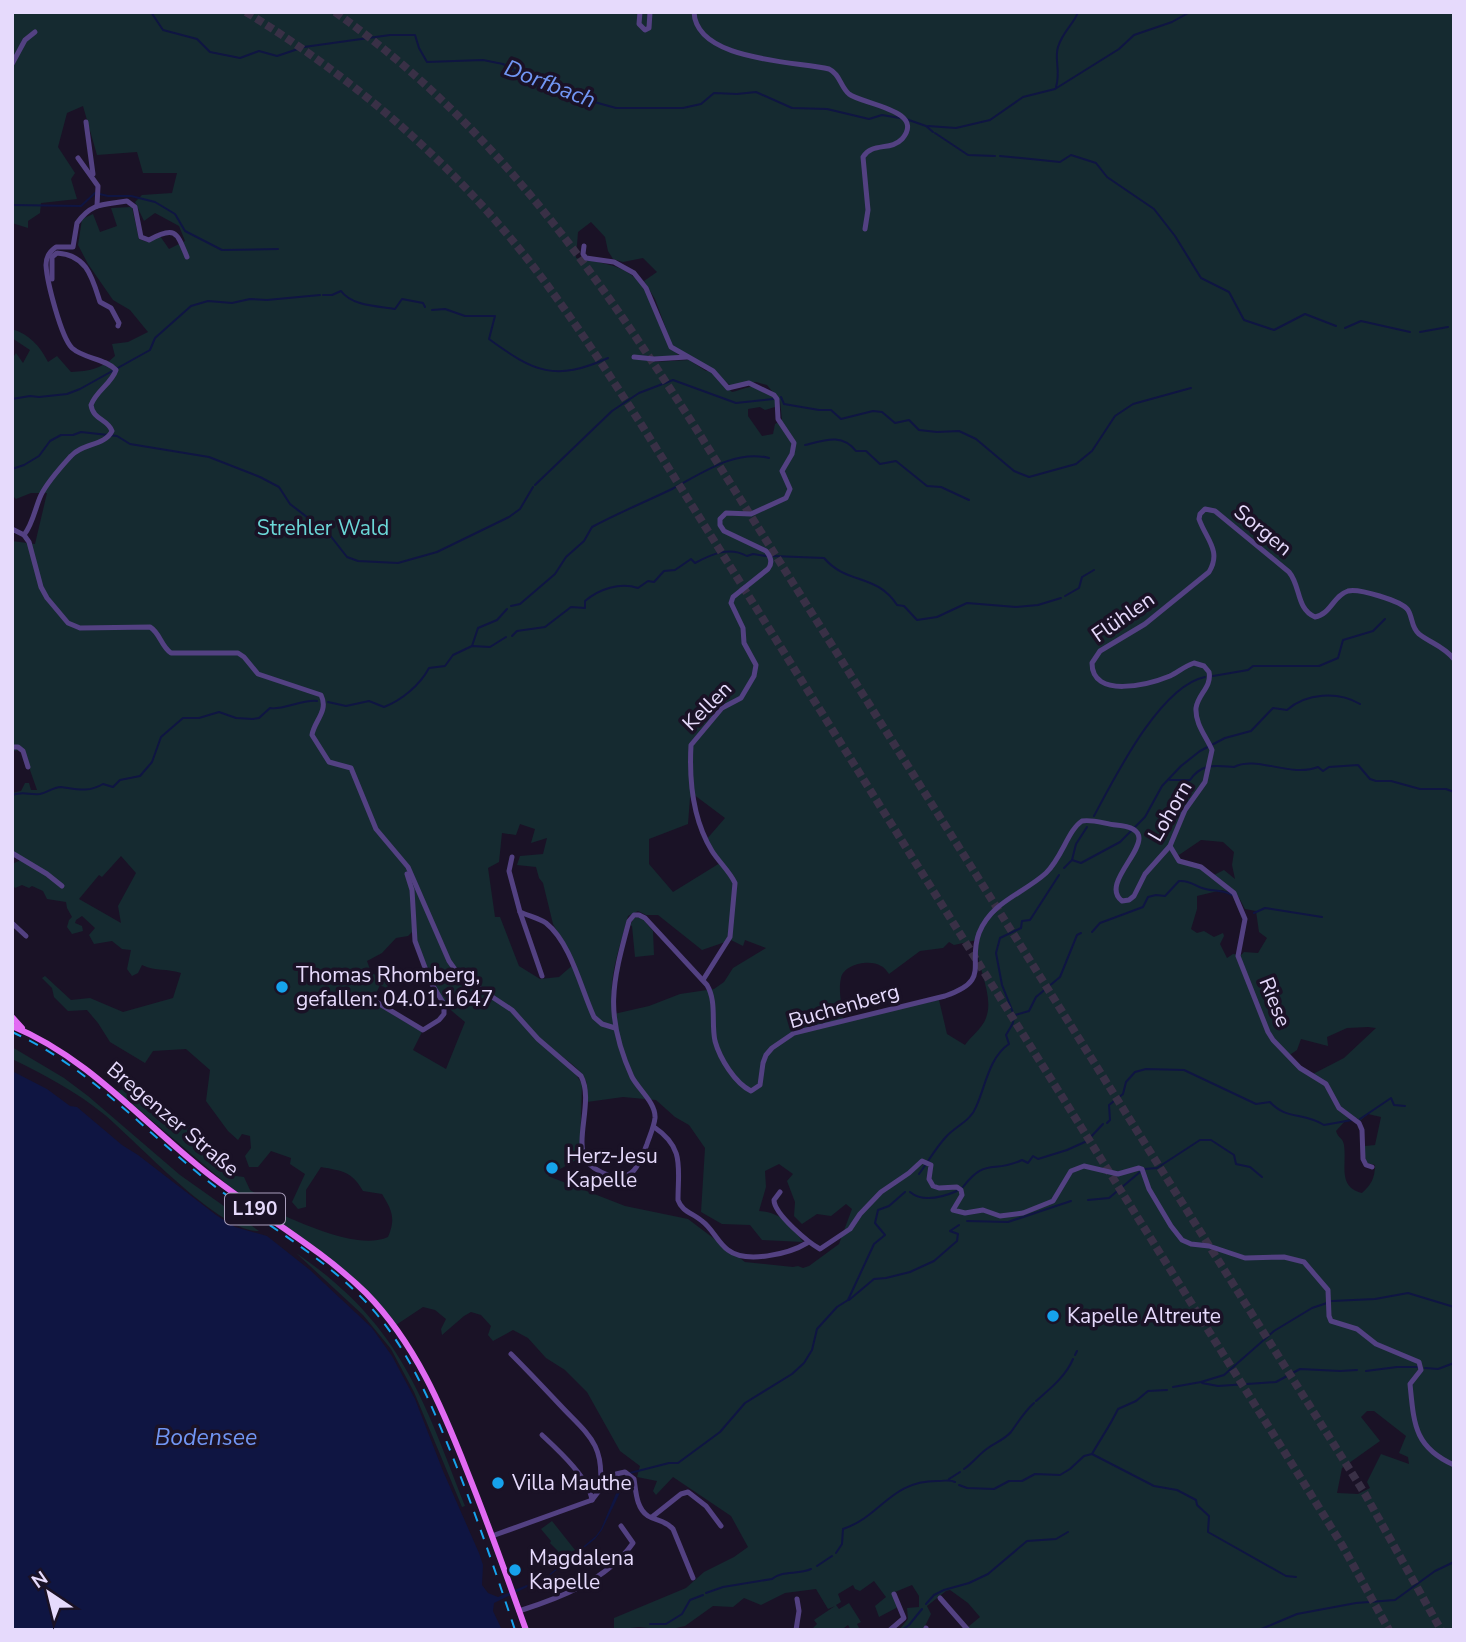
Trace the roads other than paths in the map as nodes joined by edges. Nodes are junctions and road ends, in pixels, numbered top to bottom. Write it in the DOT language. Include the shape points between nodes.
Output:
graph roads {
  1 [pos="640,12"];
  2 [pos="650,12"];
  3 [pos="694,12"];
  4 [pos="36,32"];
  5 [pos="12,64"];
  6 [pos="86,122"];
  7 [pos="78,158"];
  8 [pos="93,177"];
  9 [pos="97,206"];
  10 [pos="865,229"];
  11 [pos="584,246"];
  12 [pos="187,257"];
  13 [pos="51,286"];
  14 [pos="118,326"];
  15 [pos="634,357"];
  16 [pos="687,357"];
  17 [pos="12,530"];
  18 [pos="24,535"];
  19 [pos="1191,587"];
  20 [pos="1454,659"];
  21 [pos="1099,681"];
  22 [pos="12,747"];
  23 [pos="28,767"];
  24 [pos="1170,846"];
  25 [pos="12,853"];
  26 [pos="512,857"];
  27 [pos="408,867"];
  28 [pos="62,886"];
  29 [pos="520,912"];
  30 [pos="12,923"];
  31 [pos="26,936"];
  32 [pos="977,940"];
  33 [pos="542,976"];
  34 [pos="703,980"];
  35 [pos="373,1000"];
  36 [pos="12,1017"];
  37 [pos="12,1026"];
  38 [pos="615,1028"];
  39 [pos="22,1030"];
  40 [pos="654,1127"];
  41 [pos="1372,1167"];
  42 [pos="780,1192"];
  43 [pos="807,1243"];
  44 [pos="511,1354"];
  45 [pos="542,1435"];
  46 [pos="1454,1465"];
  47 [pos="600,1488"];
  48 [pos="592,1500"];
  49 [pos="652,1517"];
  50 [pos="621,1526"];
  51 [pos="721,1526"];
  52 [pos="492,1536"];
  53 [pos="693,1578"];
  54 [pos="894,1594"];
  55 [pos="940,1598"];
  56 [pos="797,1599"];
  57 [pos="519,1611"];
  58 [pos="526,1630"];
  59 [pos="796,1630"];
  60 [pos="890,1630"];
  61 [pos="968,1630"];
  1 -- 2 [label="street" via="639,24 645,30"];
  3 -- 10 [label="street" via="697,26 713,42 759,58 829,69 851,95 904,119 905,132 899,141 869,150 863,157"];
  4 -- 5 [label="street" via="25,40"];
  6 -- 8 [label="street"];
  7 -- 8 [label="street"];
  8 -- 9 [label="street"];
  9 -- 12 [label="street" via="131,202 141,237 149,240 172,231"];
  9 -- 13 [label="street" via="77,223 73,247 56,247 49,253 46,265"];
  11 -- 16 [label="street" via="586,258 622,265 638,276 669,344"];
  13 -- 14 [label="street" via="52,257 57,253 76,256 85,264 100,302 111,308"];
  13 -- 18 [label="street" via="72,348 116,370 91,405 95,416 112,429 107,438 70,457 42,492"];
  15 -- 16 [label="street"];
  16 -- 34 [label="street, Kellen" via="713,371 728,388 749,383 774,395 778,419 794,447 782,468 790,489 786,498 751,514 726,513 720,519 724,531 762,548 771,559 768,569 732,600 755,665 754,676 741,698 722,708 690,748 691,788 700,826 734,881 730,937"];
  17 -- 18 [label="street"];
  18 -- 27 [label="street" via="43,592 71,626 149,627 171,653 238,653 258,674 319,694 324,700 323,713 312,735 329,762 351,768 376,829"];
  19 -- 20 [label="street, Sorgen" via="1214,562 1214,549 1199,519 1202,511 1212,509 1289,572 1308,614 1323,615 1351,590 1398,602 1407,608 1417,632"];
  19 -- 21 [label="street, Flühlen" via="1145,624 1098,653 1092,667"];
  21 -- 24 [label="street, Lohorn" via="1123,686 1167,677 1194,663 1209,672 1196,713 1210,746 1209,766"];
  22 -- 23 [label="street" via="23,751"];
  24 -- 32 [label="street, Lohorn" via="1145,874 1135,896 1122,901 1116,895 1116,885 1138,837 1133,828 1079,822 1047,873 994,909"];
  24 -- 41 [label="street, Riese" via="1179,861 1201,867 1234,893 1245,919 1238,956 1268,1032 1300,1068 1326,1084 1335,1103 1359,1123 1363,1159"];
  25 -- 28 [label="street"];
  26 -- 29 [label="street" via="509,871"];
  27 -- 35 [label="street" via="415,941 444,1004 444,1014 423,1030"];
  27 -- 40 [label="street" via="454,968 512,1010 580,1076 586,1097 583,1144 593,1167 618,1178 629,1175 638,1167"];
  29 -- 33 [label="street"];
  29 -- 38 [label="street" via="551,929 571,959 594,1017"];
  30 -- 31 [label="street"];
  32 -- 34 [label="street, Buchenberg" via="976,973 963,989 794,1033 769,1052 760,1084 752,1091 739,1083 716,1045 711,993"];
  34 -- 38 [label="street" via="645,918 632,916 614,978"];
  36 -- 39 [label="main road"];
  37 -- 39 [label="main road, L190"];
  38 -- 40 [label="street" via="632,1077 653,1108"];
  39 -- 52 [label="main road, Bregenzer Straße / L190" via="83,1066 198,1167 344,1273 373,1301 402,1337 435,1393"];
  40 -- 43 [label="street" via="677,1150 678,1200 725,1248 736,1254 775,1256"];
  42 -- 43 [label="street" via="774,1200 776,1210"];
  43 -- 46 [label="street" via="822,1249 850,1229 881,1192 919,1163 928,1162 933,1186 961,1190 953,1210 983,1210 1000,1216 1053,1201 1071,1171 1084,1166 1118,1174 1139,1168 1179,1238 1245,1258 1284,1257 1304,1262 1326,1286 1331,1321 1357,1329 1376,1344 1421,1365 1410,1384 1421,1439 1428,1451"];
  44 -- 47 [label="street" via="589,1434 601,1463"];
  45 -- 48 [label="street" via="574,1468"];
  47 -- 48 [label="street"];
  47 -- 49 [label="street" via="616,1474 628,1473 642,1508"];
  48 -- 52 [label="street"];
  49 -- 51 [label="street" via="688,1492"];
  49 -- 53 [label="street" via="673,1528"];
  50 -- 57 [label="street" via="633,1543 604,1572 571,1591"];
  52 -- 57 [label="main road, Bregenzer Straße / L190"];
  54 -- 60 [label="street" via="904,1618"];
  55 -- 61 [label="street"];
  56 -- 59 [label="street"];
  57 -- 58 [label="main road, Bregenzer Straße / L190"];
}
